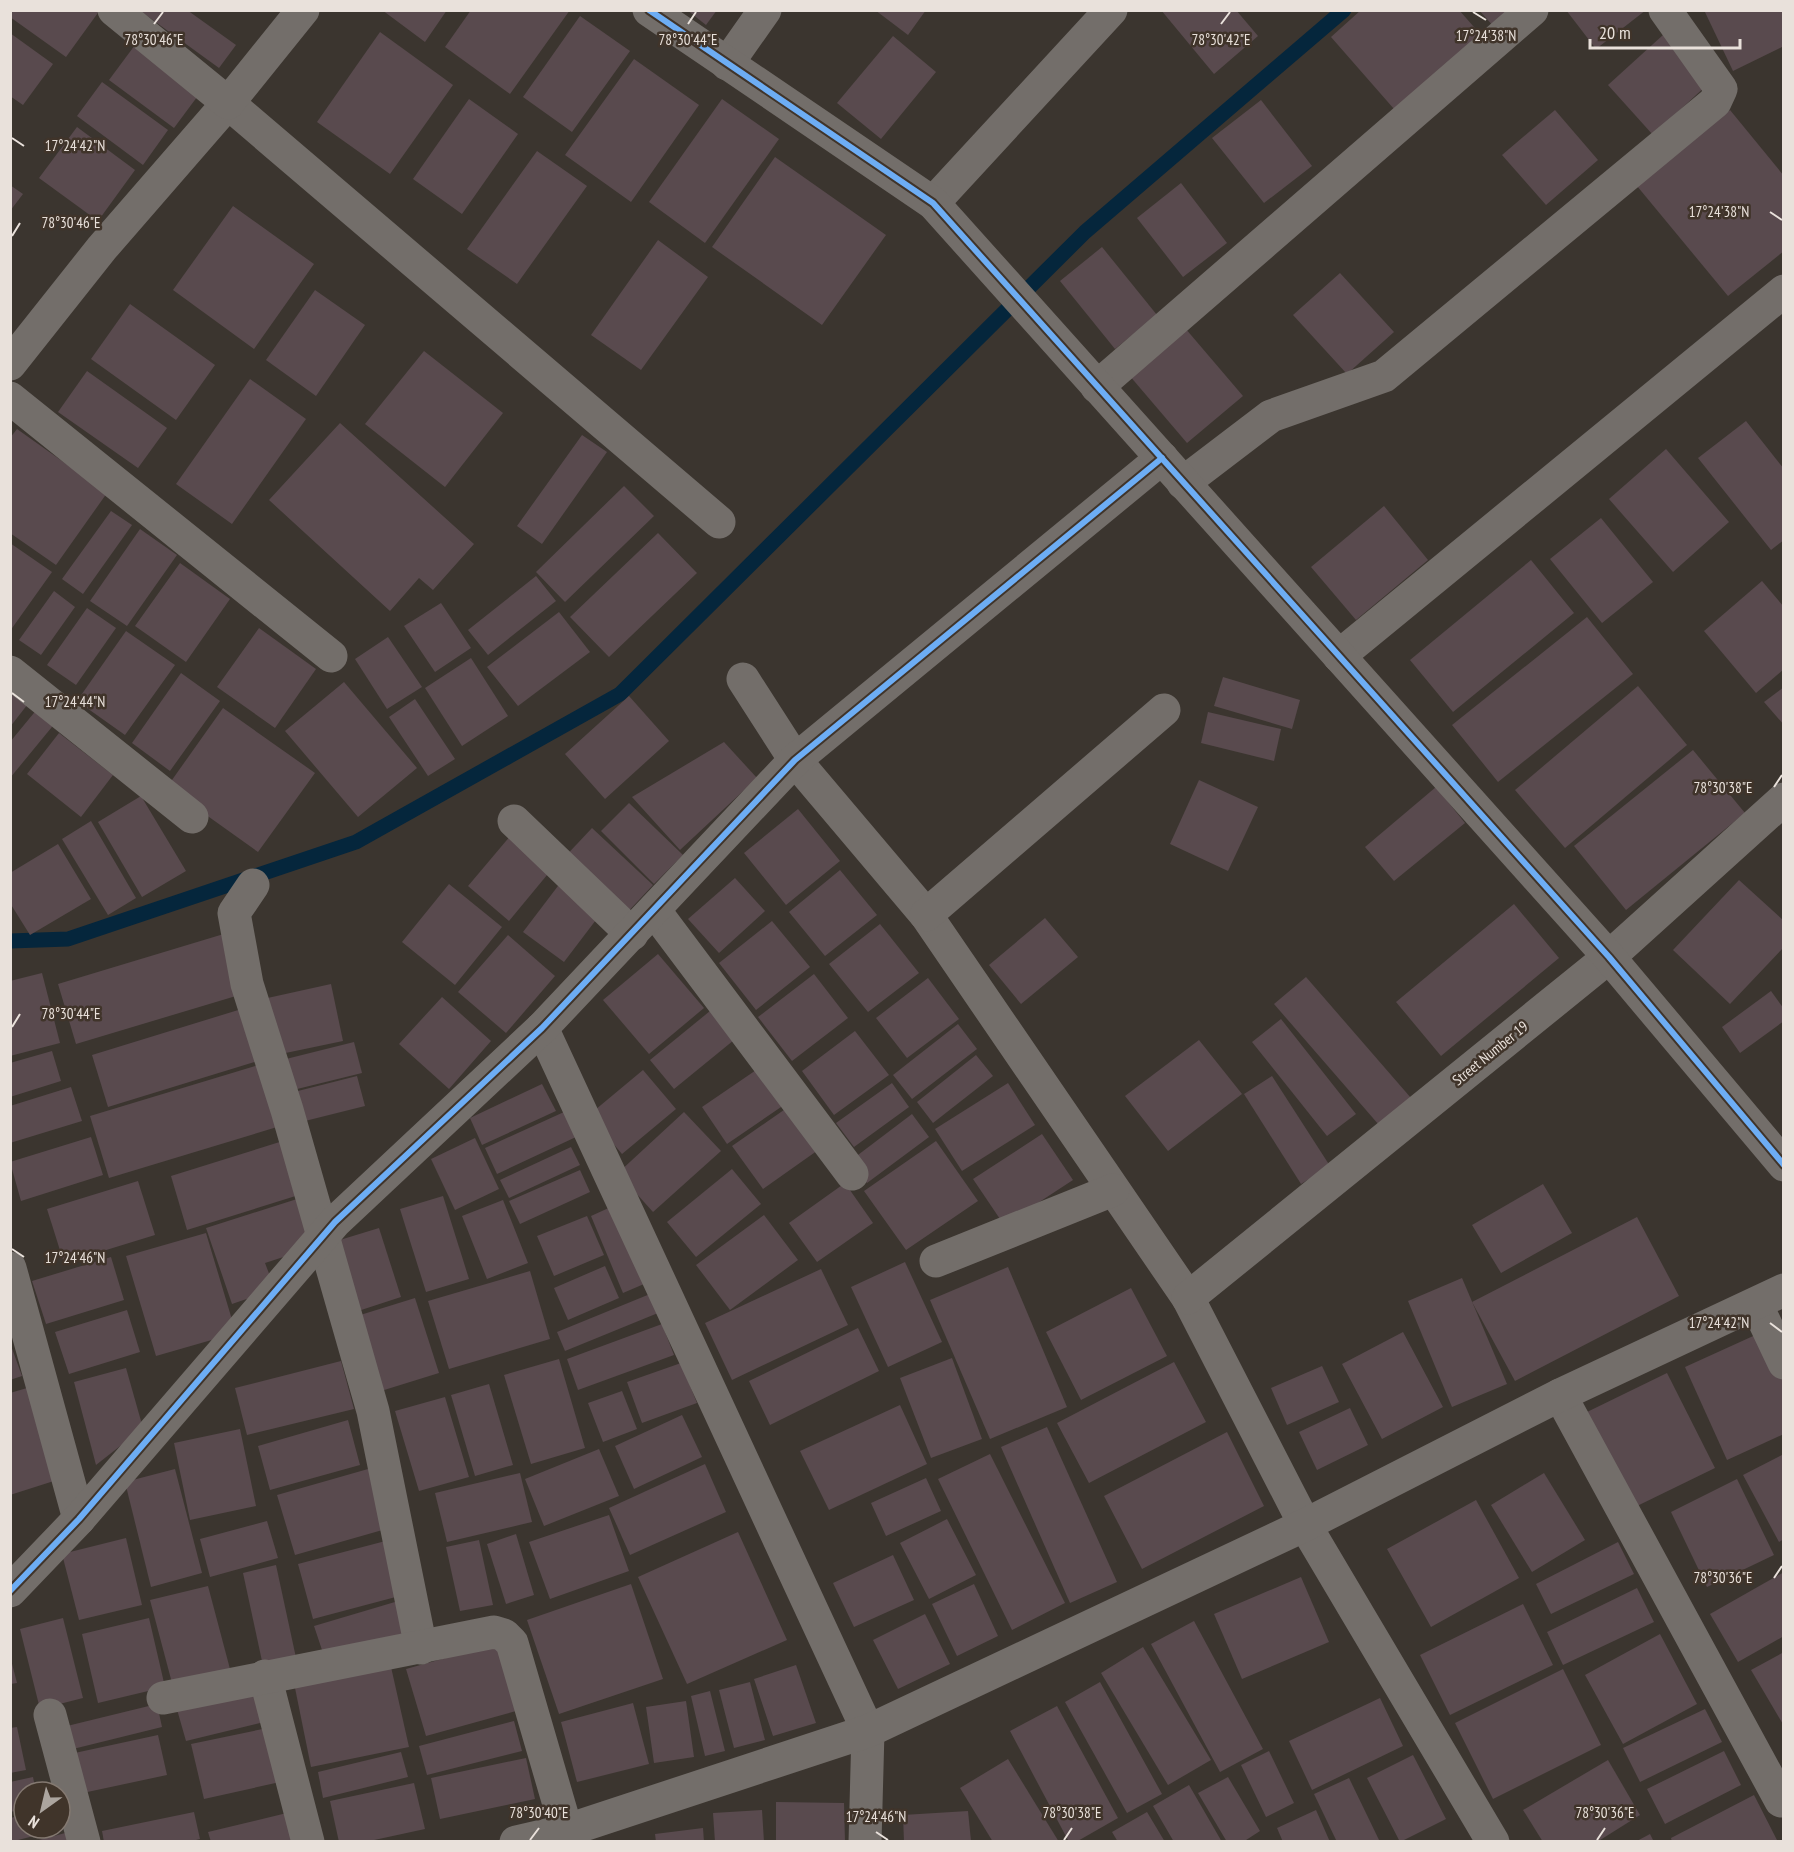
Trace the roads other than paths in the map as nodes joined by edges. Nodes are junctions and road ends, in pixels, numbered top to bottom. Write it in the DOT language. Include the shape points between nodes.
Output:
graph roads {
  1 [pos="114,10"];
  2 [pos="303,10"];
  3 [pos="649,10"];
  4 [pos="765,10"];
  5 [pos="1111,10"];
  6 [pos="1532,10"];
  7 [pos="1665,10"];
  8 [pos="727,64"];
  9 [pos="228,104"];
  10 [pos="933,203"];
  11 [pos="1784,291"];
  12 [pos="10,364"];
  13 [pos="1097,387"];
  14 [pos="10,398"];
  15 [pos="1162,458"];
  16 [pos="1183,483"];
  17 [pos="719,522"];
  18 [pos="331,656"];
  19 [pos="1339,656"];
  20 [pos="10,672"];
  21 [pos="743,679"];
  22 [pos="1164,710"];
  23 [pos="795,760"];
  24 [pos="1784,799"];
  25 [pos="192,817"];
  26 [pos="514,821"];
  27 [pos="253,885"];
  28 [pos="654,910"];
  29 [pos="926,915"];
  30 [pos="632,934"];
  31 [pos="1609,957"];
  32 [pos="542,1028"];
  33 [pos="1784,1165"];
  34 [pos="852,1174"];
  35 [pos="1113,1190"];
  36 [pos="324,1236"];
  37 [pos="936,1261"];
  38 [pos="10,1268"];
  39 [pos="1770,1297"];
  40 [pos="1188,1298"];
  41 [pos="1784,1363"];
  42 [pos="1560,1395"];
  43 [pos="79,1520"];
  44 [pos="1305,1525"];
  45 [pos="10,1591"];
  46 [pos="421,1648"];
  47 [pos="265,1676"];
  48 [pos="163,1698"];
  49 [pos="50,1715"];
  50 [pos="868,1731"];
  51 [pos="1781,1801"];
  52 [pos="569,1836"];
  53 [pos="1485,1839"];
  54 [pos="84,1842"];
  55 [pos="308,1842"];
  56 [pos="516,1842"];
  57 [pos="866,1842"];
  1 -- 9 [label="street"];
  2 -- 9 [label="street"];
  3 -- 8 [label="street"];
  4 -- 8 [label="street"];
  5 -- 10 [label="street"];
  6 -- 13 [label="street"];
  7 -- 16 [label="street" via="1721,89 1715,102 1384,376 1271,416"];
  8 -- 10 [label="street"];
  9 -- 12 [label="street" via="102,248"];
  9 -- 17 [label="street"];
  10 -- 13 [label="street"];
  11 -- 19 [label="street"];
  13 -- 15 [label="street"];
  14 -- 18 [label="street"];
  15 -- 16 [label="street"];
  15 -- 23 [label="street"];
  16 -- 19 [label="street"];
  19 -- 31 [label="street"];
  20 -- 25 [label="street"];
  21 -- 23 [label="street"];
  22 -- 29 [label="street"];
  23 -- 28 [label="street"];
  23 -- 29 [label="street"];
  24 -- 31 [label="street, Street Number 19"];
  26 -- 30 [label="street"];
  27 -- 36 [label="street" via="234,913 247,984"];
  28 -- 30 [label="street"];
  28 -- 34 [label="street"];
  29 -- 35 [label="street"];
  30 -- 32 [label="street"];
  31 -- 33 [label="street"];
  31 -- 40 [label="street, Street Number 19"];
  32 -- 36 [label="street"];
  32 -- 50 [label="street"];
  35 -- 37 [label="street"];
  35 -- 40 [label="street"];
  36 -- 43 [label="street"];
  36 -- 46 [label="street" via="373,1411"];
  38 -- 43 [label="street"];
  39 -- 41 [label="street"];
  39 -- 42 [label="street"];
  40 -- 44 [label="street"];
  42 -- 44 [label="street"];
  42 -- 51 [label="street"];
  43 -- 45 [label="street"];
  44 -- 50 [label="street"];
  44 -- 53 [label="street"];
  46 -- 47 [label="street"];
  46 -- 52 [label="street" via="494,1632 512,1643"];
  47 -- 48 [label="street"];
  47 -- 55 [label="street"];
  49 -- 54 [label="street"];
  50 -- 52 [label="street"];
  50 -- 57 [label="street"];
  52 -- 56 [label="street"];
}
